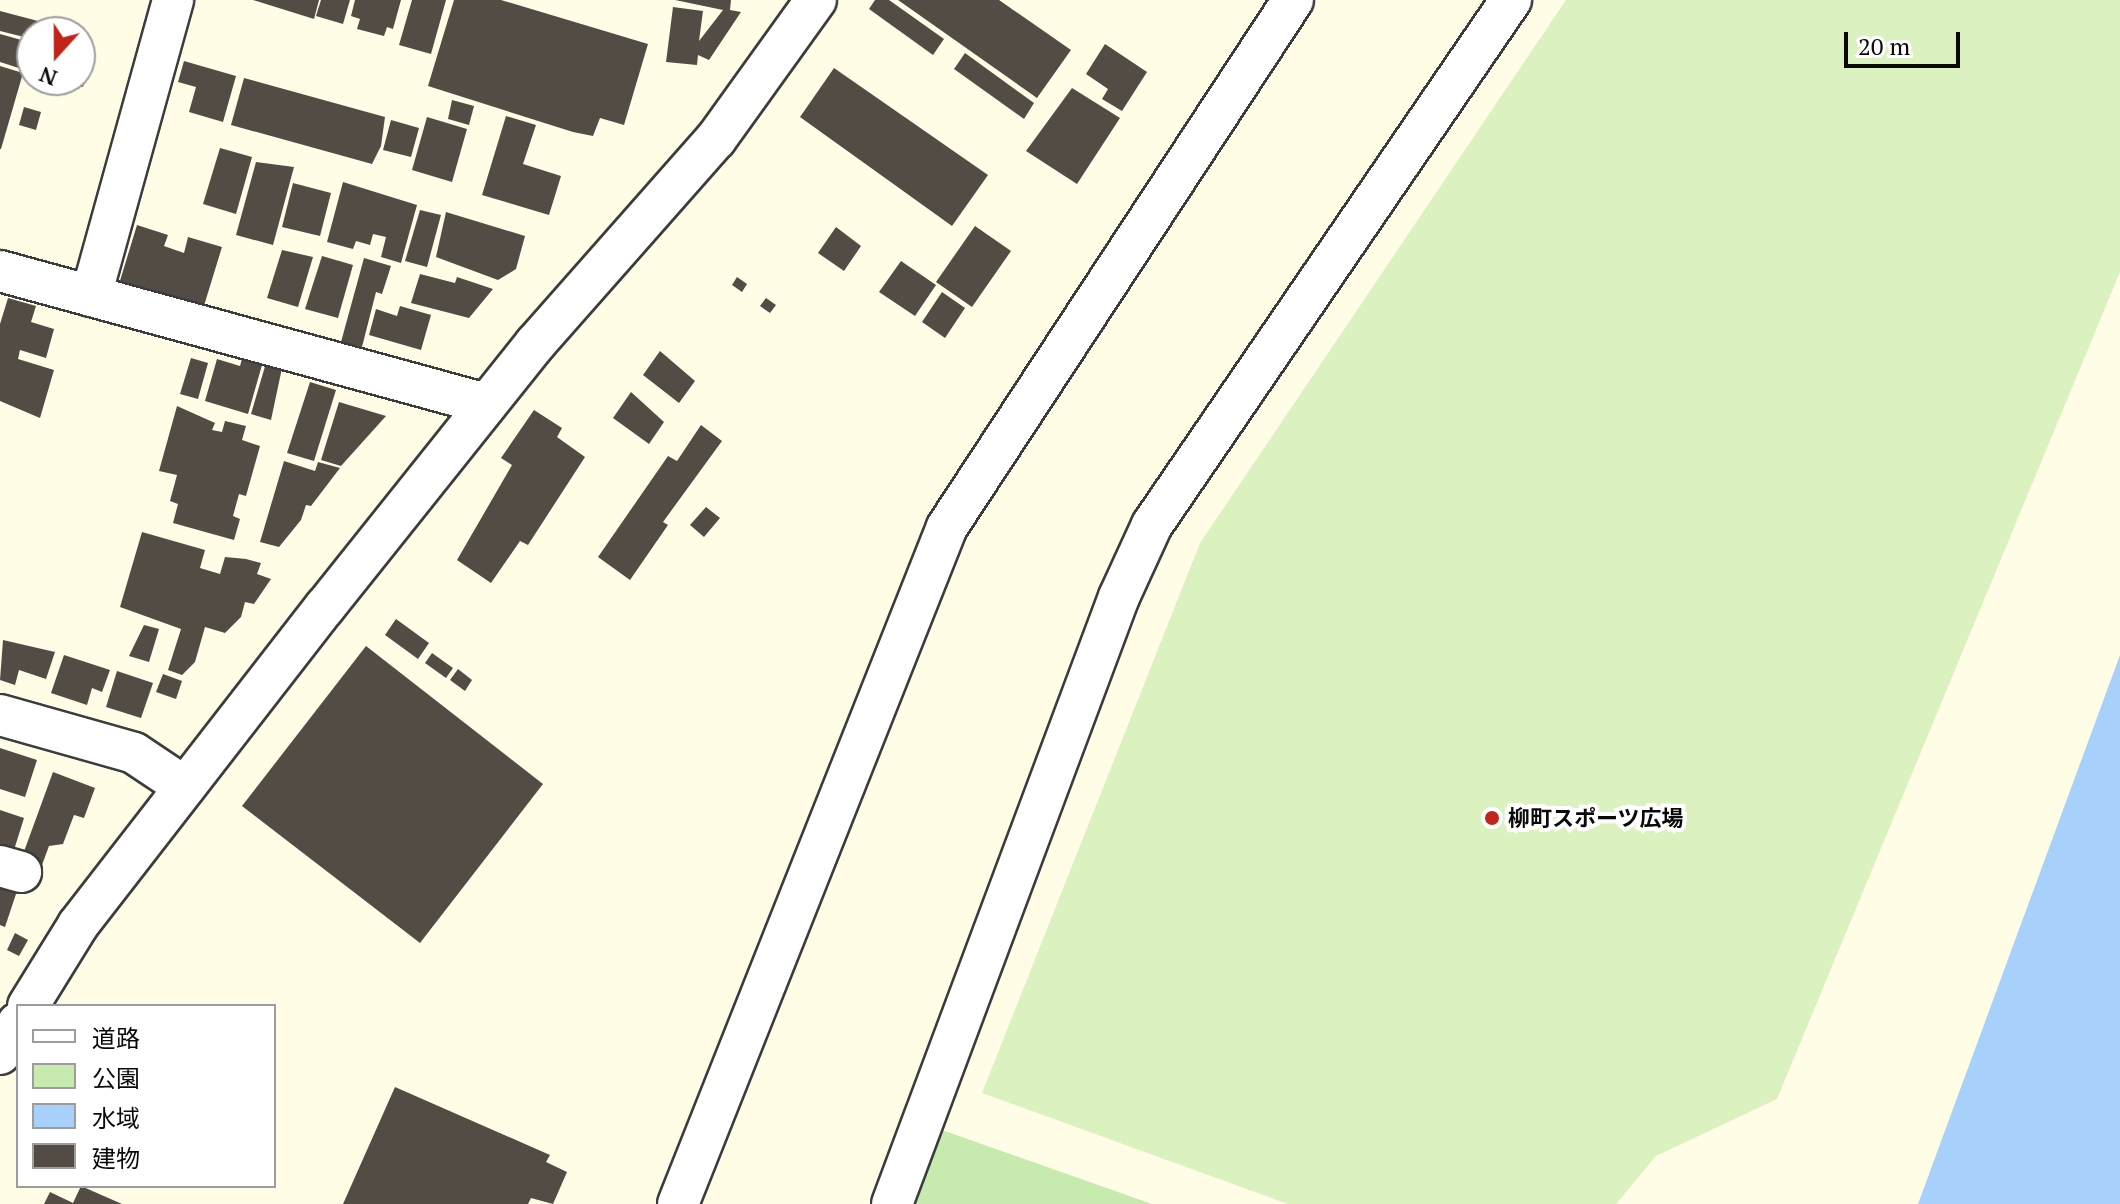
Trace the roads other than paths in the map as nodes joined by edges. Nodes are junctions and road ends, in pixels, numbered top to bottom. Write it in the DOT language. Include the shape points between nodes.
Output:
graph roads {
  1 [pos="173,0"];
  2 [pos="816,0"];
  3 [pos="1275,0"];
  4 [pos="1293,0"];
  5 [pos="1511,0"];
  6 [pos="1259,52"];
  7 [pos="0,271"];
  8 [pos="91,296"];
  9 [pos="486,404"];
  10 [pos="0,715"];
  11 [pos="185,787"];
  12 [pos="29,1004"];
  13 [pos="16,1026"];
  14 [pos="0,1054"];
  15 [pos="678,1204"];
  16 [pos="892,1204"];
  1 -- 8 [label="street"];
  2 -- 9 [label="street" via="716,139"];
  3 -- 6 [label="street"];
  4 -- 6 [label="street"];
  5 -- 16 [label="street" via="1152,525 1119,597"];
  6 -- 15 [label="street" via="947,527"];
  7 -- 8 [label="street"];
  8 -- 9 [label="street"];
  9 -- 11 [label="street"];
  10 -- 11 [label="street" via="134,753"];
  11 -- 12 [label="street" via="78,925"];
  13 -- 14 [label="street"];
}
